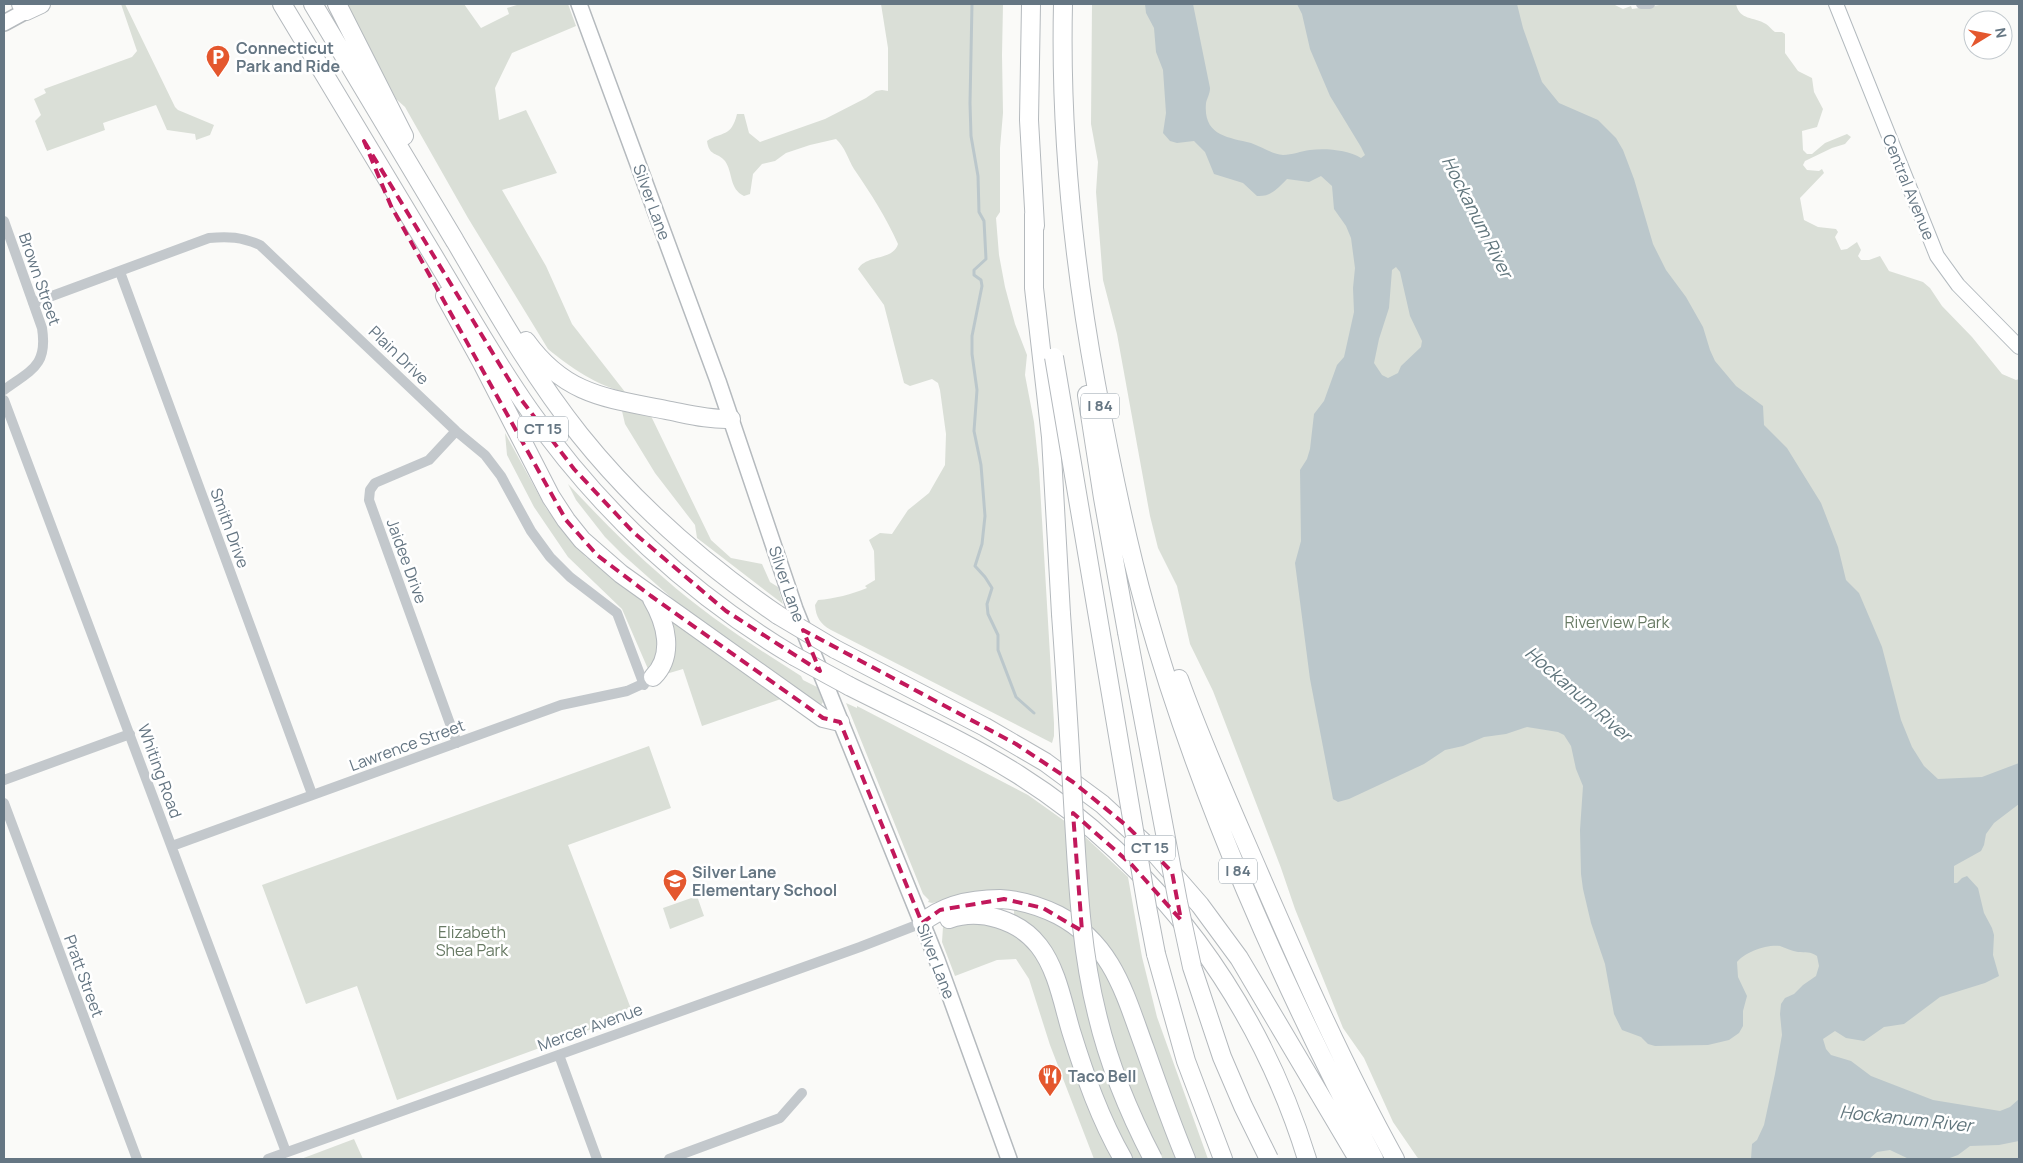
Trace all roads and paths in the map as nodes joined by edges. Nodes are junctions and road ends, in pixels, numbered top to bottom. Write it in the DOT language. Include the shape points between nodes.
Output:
graph roads {
  1 [pos="282,4"];
  2 [pos="313,4"];
  3 [pos="337,4"];
  4 [pos="579,4"];
  5 [pos="1030,4"];
  6 [pos="1063,4"];
  7 [pos="1641,4"];
  8 [pos="1650,4"];
  9 [pos="1836,4"];
  10 [pos="29,6"];
  11 [pos="4,23"];
  12 [pos="364,141"];
  13 [pos="439,214"];
  14 [pos="4,221"];
  15 [pos="1076,254"];
  16 [pos="464,257"];
  17 [pos="120,272"];
  18 [pos="33,303"];
  19 [pos="2019,347"];
  20 [pos="1048,358"];
  21 [pos="4,390"];
  22 [pos="4,400"];
  23 [pos="731,419"];
  24 [pos="456,431"];
  25 [pos="1135,570"];
  26 [pos="650,596"];
  27 [pos="649,681"];
  28 [pos="840,722"];
  29 [pos="130,734"];
  30 [pos="457,743"];
  31 [pos="4,780"];
  32 [pos="312,794"];
  33 [pos="4,803"];
  34 [pos="172,846"];
  35 [pos="922,922"];
  36 [pos="559,1055"];
  37 [pos="802,1093"];
  38 [pos="286,1152"];
  39 [pos="137,1159"];
  40 [pos="268,1159"];
  41 [pos="597,1159"];
  42 [pos="669,1159"];
  43 [pos="1009,1159"];
  44 [pos="1123,1159"];
  45 [pos="1152,1159"];
  46 [pos="1186,1159"];
  47 [pos="1222,1159"];
  48 [pos="1269,1159"];
  49 [pos="1307,1159"];
  50 [pos="1358,1159"];
  51 [pos="1374,1159"];
  52 [pos="1395,1159"];
  1 -- 12 [label="highway, CT 15"];
  2 -- 13 [label="highway, CT 15"];
  3 -- 13 [label="highway" via="392,111"];
  4 -- 23 [label="main road, Silver Lane"];
  5 -- 20 [label="highway, I 84" via="1029,106 1034,214"];
  6 -- 15 [label="highway, I 84" via="1064,127"];
  7 -- 8 [label="street"];
  9 -- 19 [label="street, Central Avenue" via="1938,256 1958,285"];
  10 -- 11 [label="main road"];
  12 -- 26 [label="highway" via="392,206 468,338 559,510 597,555"];
  12 -- 49 [label="highway, CT 15, bridge" via="510,383 574,469 621,520 671,567 733,616 794,656 992,759 1034,785 1102,837 1157,891 1210,958 1247,1016 1282,1089"];
  13 -- 16 [label="highway, CT 15"];
  14 -- 18 [label="street, Brown Street"];
  15 -- 25 [label="highway, I 84" via="1102,414"];
  15 -- 48 [label="highway, bridge" via="1081,340 1092,430 1178,902 1192,967 1224,1063"];
  16 -- 23 [label="highway" via="499,298 530,347 570,384 610,399"];
  16 -- 50 [label="highway, CT 15, bridge" via="540,382 580,435 600,460 677,537 778,615 1038,758 1102,804 1153,851 1232,948"];
  17 -- 18 [label="street, Plain Drive"];
  17 -- 24 [label="street, Plain Drive" via="209,238 244,238 260,245"];
  17 -- 32 [label="street, Smith Drive"];
  18 -- 21 [label="street, Brown Street" via="42,328 42,356 35,366"];
  20 -- 45 [label="highway, bridge" via="1078,887 1085,952 1095,1007 1109,1057"];
  20 -- 47 [label="highway, I 84, bridge" via="1156,954 1186,1061"];
  22 -- 29 [label="street, Whiting Road"];
  23 -- 28 [label="main road, Silver Lane" via="796,609"];
  24 -- 27 [label="street, Plain Drive" via="485,456 501,476 531,531 550,557 570,577 617,613"];
  24 -- 30 [label="street, Jaidee Drive" via="429,460 375,483 369,500"];
  25 -- 51 [label="highway, I 84" via="1180,720 1226,842 1308,1029"];
  25 -- 52 [label="highway" via="1160,625 1213,765 1289,941 1350,1073"];
  26 -- 27 [label="highway" via="661,617 666,641 664,661"];
  26 -- 28 [label="highway" via="823,718"];
  27 -- 30 [label="street, Lawrence Street" via="627,691 561,705"];
  28 -- 35 [label="main road, Silver Lane"];
  29 -- 31 [label="street"];
  29 -- 34 [label="street, Whiting Road"];
  30 -- 32 [label="street, Lawrence Street"];
  32 -- 34 [label="street, Lawrence Street"];
  33 -- 39 [label="street, Pratt Street"];
  34 -- 38 [label="street, Whiting Road"];
  35 -- 36 [label="street, Mercer Avenue"];
  35 -- 43 [label="main road, Silver Lane"];
  35 -- 44 [label="highway" via="939,923 963,915 991,917 1020,928 1038,945 1052,971 1095,1101"];
  35 -- 46 [label="highway" via="947,908 1004,899 1048,910 1086,934 1103,953 1120,982"];
  36 -- 38 [label="street, Mercer Avenue"];
  36 -- 41 [label="street"];
  37 -- 42 [label="street" via="780,1118"];
  38 -- 40 [label="street, Mercer Avenue"];
}
